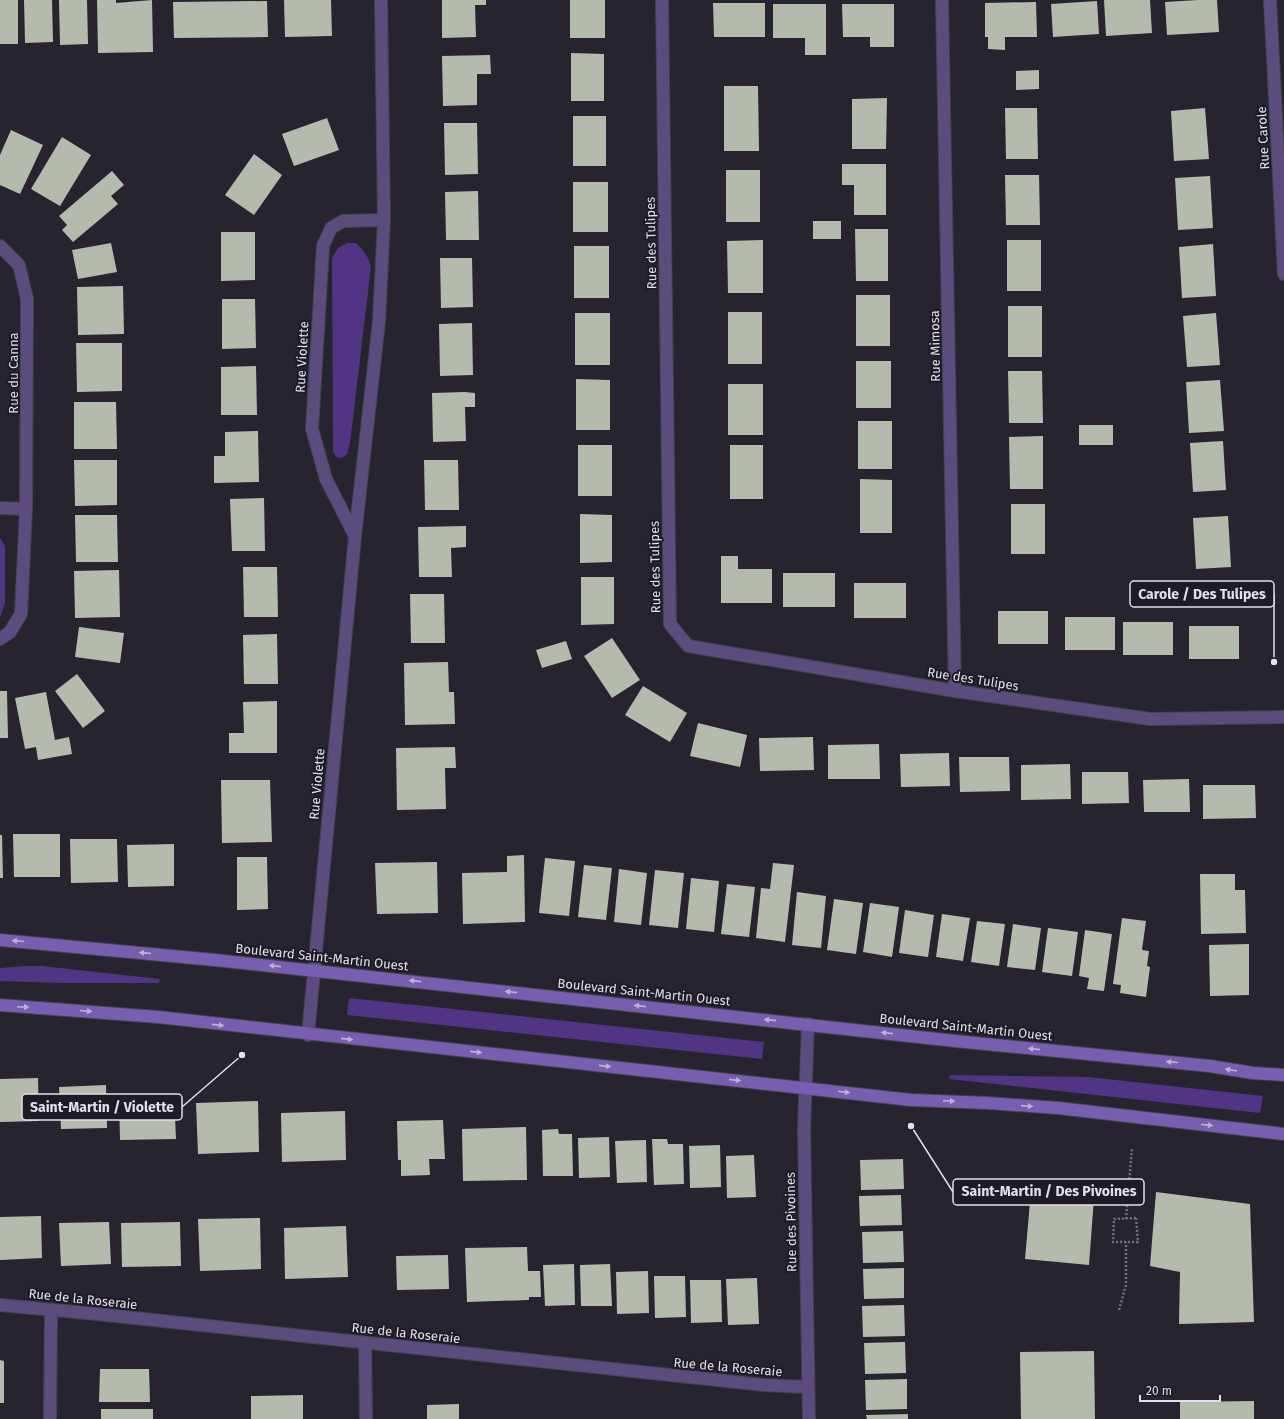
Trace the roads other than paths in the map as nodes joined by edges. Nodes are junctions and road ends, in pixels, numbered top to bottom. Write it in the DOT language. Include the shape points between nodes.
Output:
graph roads {
  1 [pos="381,0"];
  2 [pos="662,0"];
  3 [pos="942,0"];
  4 [pos="1270,0"];
  5 [pos="384,220"];
  6 [pos="0,246"];
  7 [pos="1284,274"];
  8 [pos="0,508"];
  9 [pos="26,509"];
  10 [pos="355,536"];
  11 [pos="0,639"];
  12 [pos="955,690"];
  13 [pos="1284,717"];
  14 [pos="0,940"];
  15 [pos="314,970"];
  16 [pos="0,1005"];
  17 [pos="808,1024"];
  18 [pos="308,1035"];
  19 [pos="1284,1075"];
  20 [pos="805,1088"];
  21 [pos="1284,1134"];
  22 [pos="0,1305"];
  23 [pos="51,1310"];
  24 [pos="365,1343"];
  25 [pos="808,1387"];
  26 [pos="50,1419"];
  27 [pos="366,1419"];
  28 [pos="809,1419"];
  1 -- 5 [label="street, Rue Violette"];
  2 -- 12 [label="street, Rue des Tulipes" via="670,624 688,646"];
  3 -- 12 [label="street, Rue Mimosa"];
  4 -- 7 [label="street, Rue Carole"];
  5 -- 10 [label="street, Rue Violette" via="379,321"];
  5 -- 10 [label="street, Rue Violette" via="343,221 331,228 323,246 312,429 326,479"];
  6 -- 9 [label="street, Rue du Canna" via="19,265 27,299"];
  8 -- 9 [label="street"];
  9 -- 11 [label="street, Rue du Canna" via="21,614 10,632"];
  10 -- 15 [label="street, Rue Violette"];
  12 -- 13 [label="street, Rue des Tulipes" via="1150,719"];
  15 -- 14 [label="street, Boulevard Saint-Martin Ouest, one-way"];
  17 -- 15 [label="street, Boulevard Saint-Martin Ouest, one-way"];
  15 -- 18 [label="street, Rue Violette"];
  16 -- 18 [label="street, one-way" via="158,1018"];
  19 -- 17 [label="street, Boulevard Saint-Martin Ouest, one-way"];
  17 -- 20 [label="street, Rue des Pivoines"];
  18 -- 20 [label="street, one-way"];
  20 -- 21 [label="street, one-way" via="911,1100 988,1102 1058,1108"];
  20 -- 25 [label="street, Rue des Pivoines"];
  22 -- 23 [label="street, Rue de la Roseraie"];
  23 -- 24 [label="street, Rue de la Roseraie"];
  23 -- 26 [label="street"];
  24 -- 25 [label="street, Rue de la Roseraie" via="764,1385"];
  24 -- 27 [label="street"];
  25 -- 28 [label="street, Rue des Pivoines"];
}
